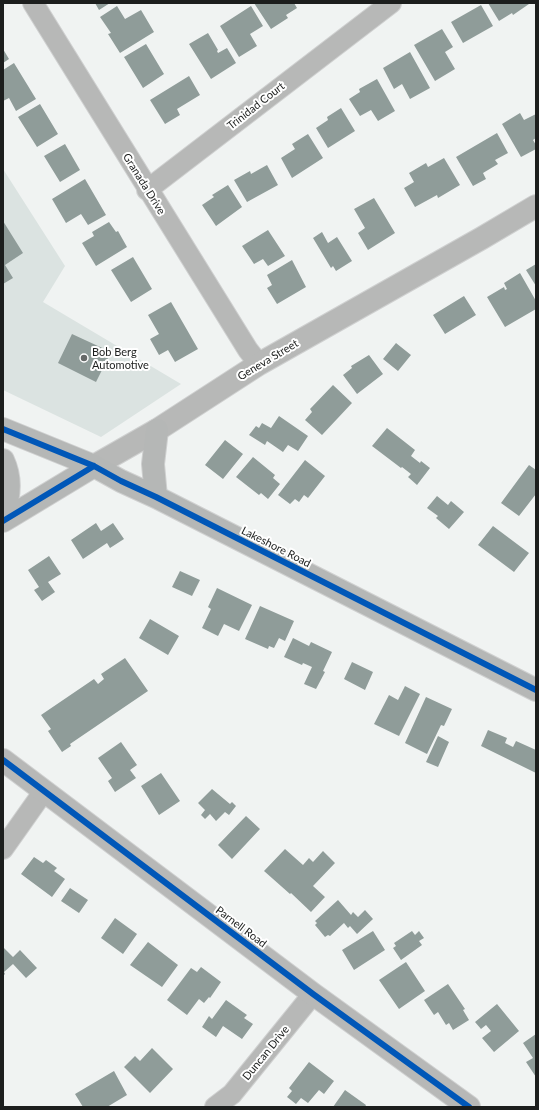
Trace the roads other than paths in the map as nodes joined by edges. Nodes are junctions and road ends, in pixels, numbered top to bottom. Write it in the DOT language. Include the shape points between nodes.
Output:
graph roads {
  1 [pos="33,3"];
  2 [pos="391,3"];
  3 [pos="148,190"];
  4 [pos="536,206"];
  5 [pos="259,364"];
  6 [pos="3,429"];
  7 [pos="157,430"];
  8 [pos="3,460"];
  9 [pos="94,466"];
  10 [pos="156,497"];
  11 [pos="3,514"];
  12 [pos="3,521"];
  13 [pos="536,690"];
  14 [pos="3,760"];
  15 [pos="44,791"];
  16 [pos="3,848"];
  17 [pos="313,994"];
  18 [pos="215,1107"];
  19 [pos="469,1107"];
  1 -- 3 [label="street, Granada Drive"];
  2 -- 3 [label="street, Trinidad Court"];
  3 -- 5 [label="street, Granada Drive"];
  4 -- 5 [label="street, Geneva Street"];
  5 -- 7 [label="street, Geneva Street"];
  6 -- 9 [label="main road, Lakeshore Road"];
  7 -- 9 [label="street, Geneva Street"];
  7 -- 10 [label="main road" via="153,464"];
  8 -- 11 [label="main road" via="9,486"];
  9 -- 10 [label="main road, Lakeshore Road"];
  9 -- 12 [label="main road, Geneva Street"];
  10 -- 13 [label="main road, Lakeshore Road"];
  14 -- 15 [label="street, Parnell Road"];
  15 -- 16 [label="street"];
  15 -- 17 [label="street, Parnell Road"];
  17 -- 18 [label="street, Duncan Drive" via="232,1094"];
  17 -- 19 [label="street, Parnell Road"];
}
